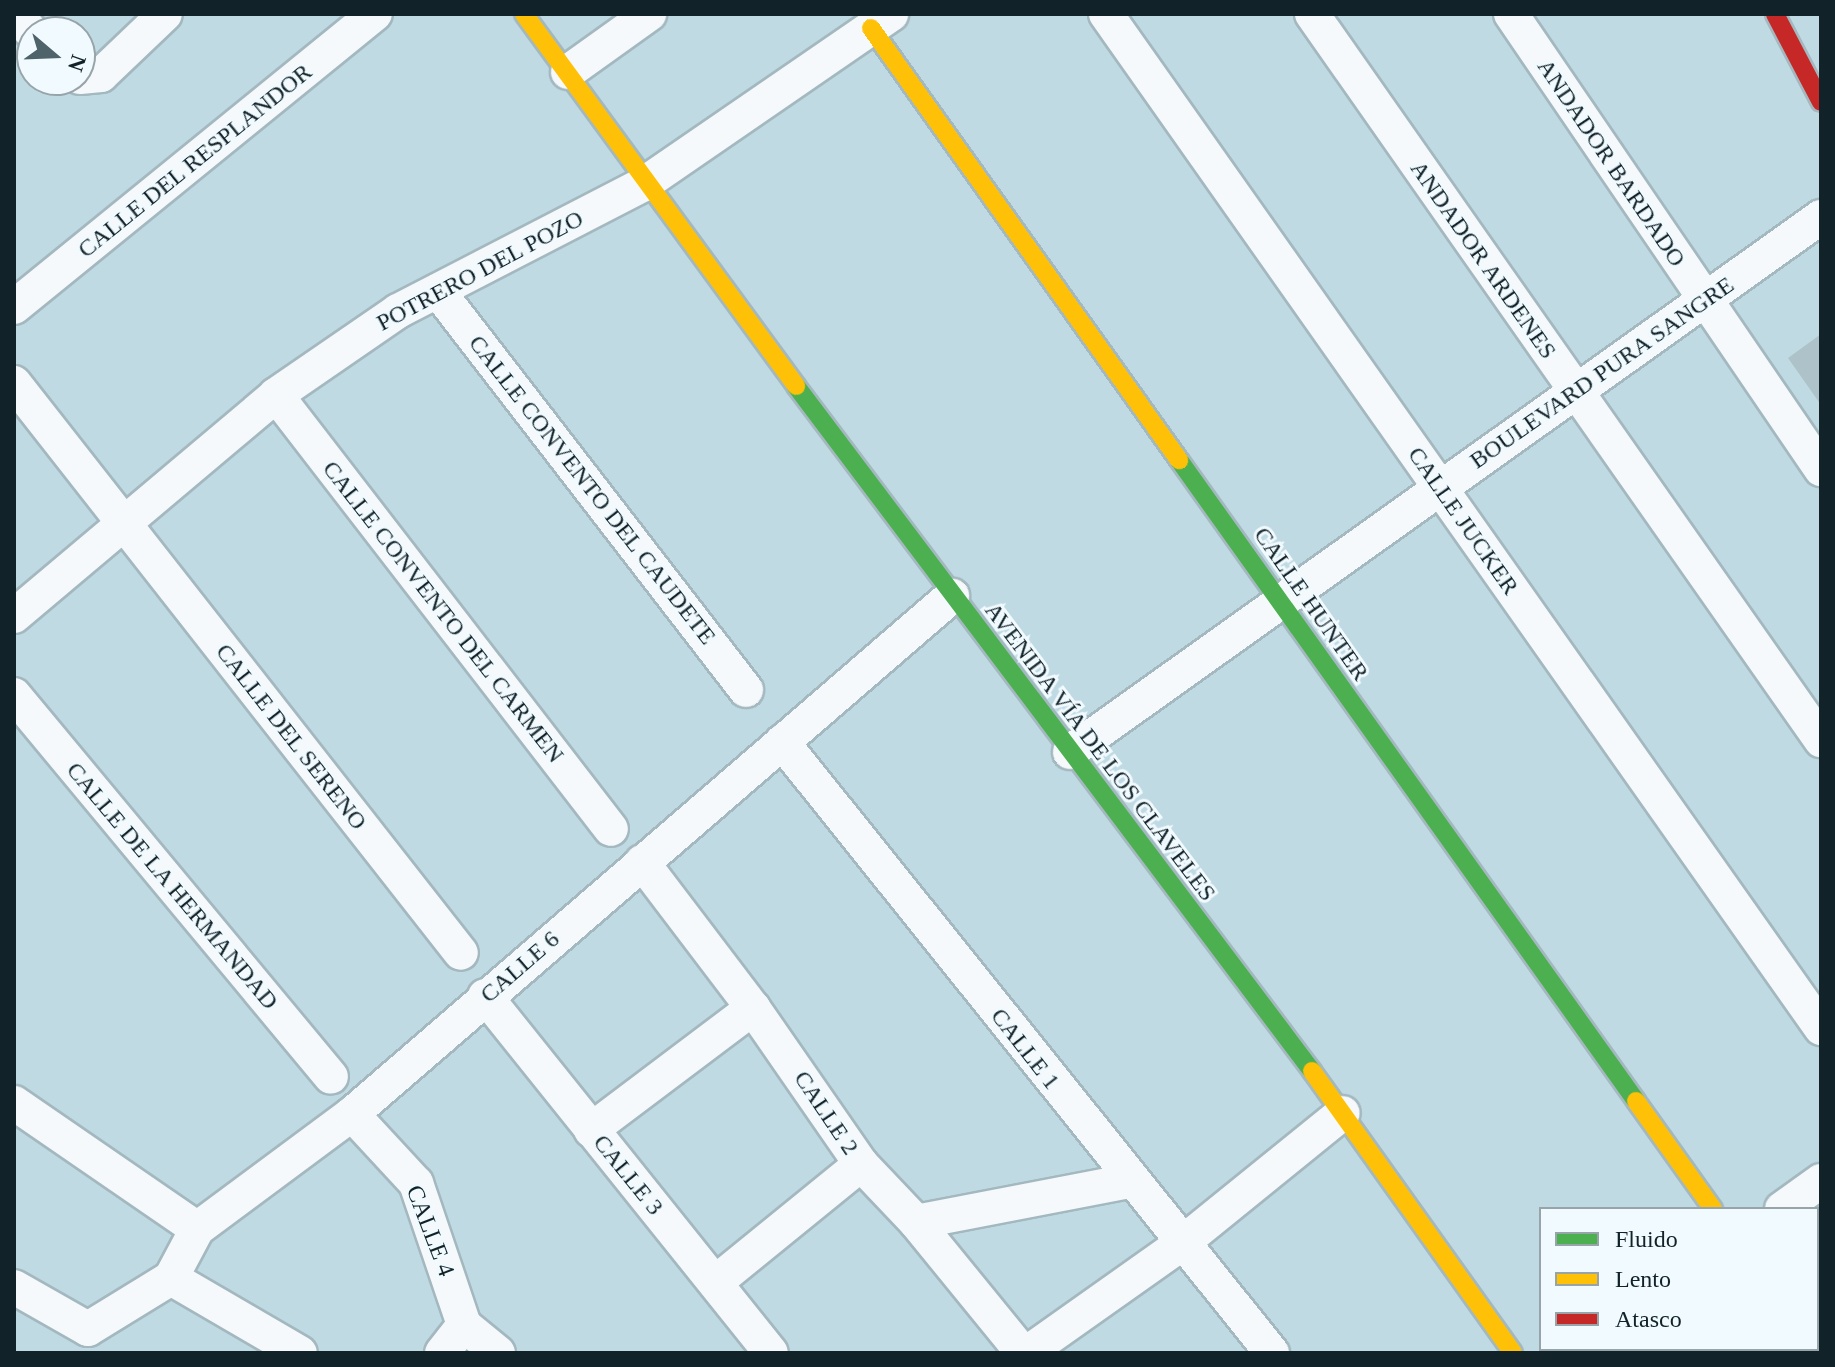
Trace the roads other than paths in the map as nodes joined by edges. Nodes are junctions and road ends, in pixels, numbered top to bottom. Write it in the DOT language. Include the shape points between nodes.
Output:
graph roads {
  1 [pos="165,14"];
  2 [pos="375,14"];
  3 [pos="524,14"];
  4 [pos="649,14"];
  5 [pos="1106,14"];
  6 [pos="1312,14"];
  7 [pos="1511,14"];
  8 [pos="1775,14"];
  9 [pos="881,21"];
  10 [pos="568,72"];
  11 [pos="96,75"];
  12 [pos="1821,102"];
  13 [pos="644,184"];
  14 [pos="1821,217"];
  15 [pos="438,291"];
  16 [pos="1704,300"];
  17 [pos="14,307"];
  18 [pos="14,383"];
  19 [pos="1576,392"];
  20 [pos="276,395"];
  21 [pos="1821,469"];
  22 [pos="1440,488"];
  23 [pos="122,521"];
  24 [pos="952,596"];
  25 [pos="1280,602"];
  26 [pos="14,616"];
  27 [pos="746,690"];
  28 [pos="14,695"];
  29 [pos="1821,740"];
  30 [pos="782,742"];
  31 [pos="1070,752"];
  32 [pos="611,829"];
  33 [pos="642,862"];
  34 [pos="461,953"];
  35 [pos="485,996"];
  36 [pos="753,1008"];
  37 [pos="1821,1028"];
  38 [pos="331,1077"];
  39 [pos="19,1101"];
  40 [pos="1343,1113"];
  41 [pos="352,1114"];
  42 [pos="591,1130"];
  43 [pos="861,1164"];
  44 [pos="1129,1181"];
  45 [pos="1820,1184"];
  46 [pos="1712,1207"];
  47 [pos="1785,1207"];
  48 [pos="916,1222"];
  49 [pos="197,1229"];
  50 [pos="1181,1244"];
  51 [pos="171,1278"];
  52 [pos="716,1282"];
  53 [pos="14,1287"];
  54 [pos="464,1325"];
  55 [pos="85,1341"];
  56 [pos="300,1353"];
  57 [pos="442,1353"];
  58 [pos="498,1353"];
  59 [pos="771,1353"];
  60 [pos="1025,1353"];
  61 [pos="1272,1353"];
  62 [pos="1513,1353"];
  1 -- 11 [label="street"];
  2 -- 17 [label="street, CALLE DEL RESPLANDOR"];
  3 -- 10 [label="street, AVENIDA VÍA DE LOS CLAVELES"];
  4 -- 10 [label="street"];
  5 -- 22 [label="street, CALLE JUCKER"];
  6 -- 19 [label="street, ANDADOR ARDENES"];
  7 -- 16 [label="street, ANDADOR BARDADO"];
  8 -- 12 [label="street"];
  9 -- 13 [label="street, POTRERO DEL POZO"];
  9 -- 25 [label="street, CALLE HUNTER"];
  10 -- 13 [label="street, AVENIDA VÍA DE LOS CLAVELES"];
  13 -- 15 [label="street, POTRERO DEL POZO"];
  13 -- 24 [label="street, AVENIDA VÍA DE LOS CLAVELES"];
  14 -- 16 [label="street, BOULEVARD PURA SANGRE"];
  15 -- 20 [label="street, POTRERO DEL POZO" via="398,311"];
  15 -- 27 [label="street, CALLE CONVENTO DEL CAUDETE"];
  16 -- 19 [label="street, BOULEVARD PURA SANGRE"];
  16 -- 21 [label="street, ANDADOR BARDADO"];
  18 -- 23 [label="street, CALLE DEL SERENO"];
  19 -- 22 [label="street, BOULEVARD PURA SANGRE"];
  19 -- 29 [label="street, ANDADOR ARDENES"];
  20 -- 23 [label="street, POTRERO DEL POZO"];
  20 -- 32 [label="street, CALLE CONVENTO DEL CARMEN"];
  22 -- 25 [label="street, BOULEVARD PURA SANGRE"];
  22 -- 37 [label="street, CALLE JUCKER"];
  23 -- 26 [label="street, POTRERO DEL POZO"];
  23 -- 34 [label="street, CALLE DEL SERENO"];
  24 -- 30 [label="street, CALLE 6"];
  24 -- 31 [label="street, AVENIDA VÍA DE LOS CLAVELES"];
  25 -- 31 [label="street, BOULEVARD PURA SANGRE"];
  25 -- 46 [label="street, CALLE HUNTER"];
  28 -- 38 [label="street, CALLE DE LA HERMANDAD"];
  30 -- 33 [label="street, CALLE 6"];
  30 -- 44 [label="street, CALLE 1"];
  31 -- 40 [label="street, AVENIDA VÍA DE LOS CLAVELES"];
  33 -- 35 [label="street, CALLE 6"];
  33 -- 36 [label="street, CALLE 2"];
  35 -- 41 [label="street, CALLE 6"];
  35 -- 42 [label="street, CALLE 3"];
  36 -- 42 [label="street"];
  36 -- 43 [label="street, CALLE 2"];
  39 -- 49 [label="street"];
  40 -- 50 [label="street"];
  40 -- 62 [label="street, AVENIDA VÍA DE LOS CLAVELES"];
  41 -- 49 [label="street, CALLE 6"];
  41 -- 54 [label="street, CALLE 4" via="416,1183"];
  42 -- 52 [label="street, CALLE 3"];
  43 -- 48 [label="street, CALLE 2"];
  43 -- 52 [label="street"];
  44 -- 48 [label="street"];
  44 -- 50 [label="street, CALLE 1"];
  45 -- 47 [label="street"];
  48 -- 60 [label="street, CALLE 2"];
  49 -- 51 [label="street, CALLE 6"];
  50 -- 60 [label="street"];
  50 -- 61 [label="street, CALLE 1"];
  51 -- 55 [label="street"];
  51 -- 56 [label="street"];
  52 -- 59 [label="street, CALLE 3"];
  53 -- 55 [label="street"];
  54 -- 57 [label="street"];
  54 -- 58 [label="street"];
}
